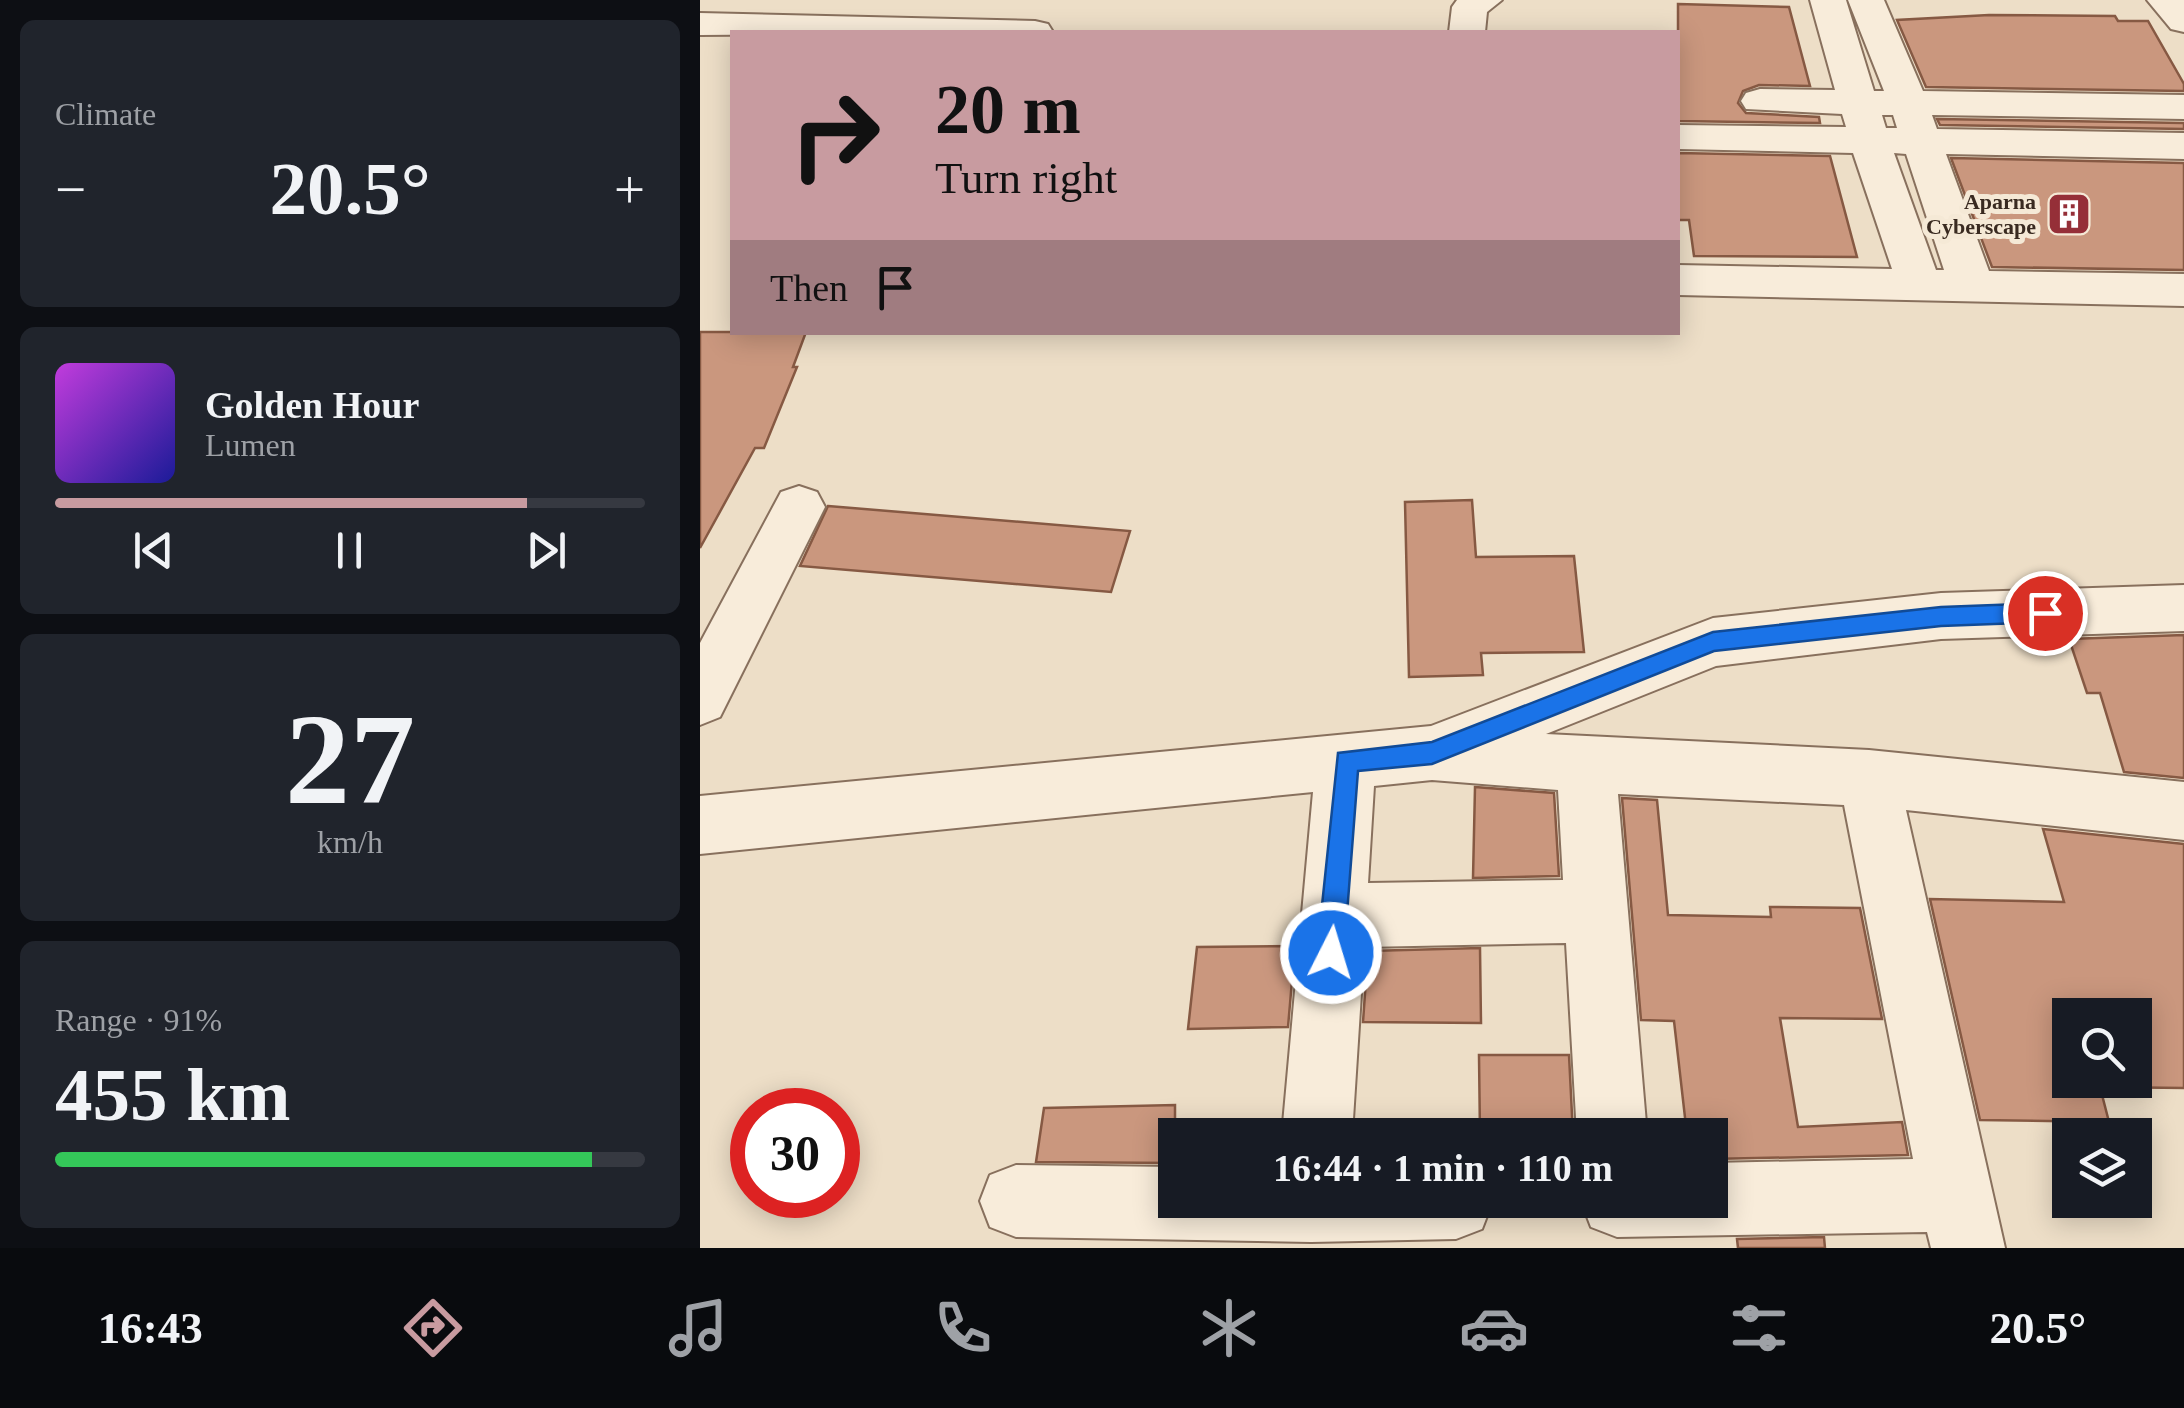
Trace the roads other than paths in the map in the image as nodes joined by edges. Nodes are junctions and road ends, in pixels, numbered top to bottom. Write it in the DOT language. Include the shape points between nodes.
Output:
graph roads {
  1 [pos="1484,0"];
  2 [pos="1828,0"];
  3 [pos="1866,0"];
  4 [pos="2164,0"];
  5 [pos="2184,21"];
  6 [pos="700,24"];
  7 [pos="952,30"];
  8 [pos="1467,30"];
  9 [pos="1701,101"];
  10 [pos="1858,102"];
  11 [pos="1909,104"];
  12 [pos="2184,107"];
  13 [pos="1680,137"];
  14 [pos="1870,142"];
  15 [pos="1922,142"];
  16 [pos="2184,146"];
  17 [pos="1680,280"];
  18 [pos="1919,284"];
  19 [pos="1972,286"];
  20 [pos="2184,290"];
  21 [pos="799,507"];
  22 [pos="2184,608"];
  23 [pos="700,698"];
  24 [pos="1432,753"];
  25 [pos="1346,760"];
  26 [pos="1586,765"];
  27 [pos="1869,778"];
  28 [pos="2184,810"];
  29 [pos="700,824"];
  30 [pos="1596,911"];
  31 [pos="1334,916"];
  32 [pos="1317,1118"];
  33 [pos="1611,1118"];
  34 [pos="1016,1201"];
  35 [pos="1728,1204"];
  36 [pos="1158,1209"];
  37 [pos="1962,1222"];
  1 -- 8 [label="street" via="1470,6"];
  2 -- 10 [label="street"];
  3 -- 11 [label="street"];
  4 -- 5 [label="street"];
  6 -- 7 [label="street"];
  9 -- 10 [label="street"];
  10 -- 11 [label="street"];
  10 -- 14 [label="street"];
  11 -- 12 [label="street"];
  11 -- 15 [label="street"];
  13 -- 14 [label="street"];
  14 -- 15 [label="street"];
  14 -- 18 [label="street"];
  15 -- 16 [label="street"];
  15 -- 19 [label="street"];
  17 -- 18 [label="street"];
  18 -- 19 [label="street"];
  19 -- 20 [label="street"];
  21 -- 23 [label="street"];
  22 -- 24 [label="street" via="1941,616 1713,642"];
  24 -- 25 [label="street"];
  24 -- 26 [label="street"];
  25 -- 29 [label="street"];
  25 -- 31 [label="street"];
  26 -- 27 [label="street"];
  26 -- 30 [label="street"];
  27 -- 28 [label="street"];
  27 -- 37 [label="street"];
  30 -- 31 [label="street"];
  30 -- 33 [label="street"];
  31 -- 32 [label="street"];
  34 -- 36 [label="street"];
  35 -- 37 [label="street"];
}
